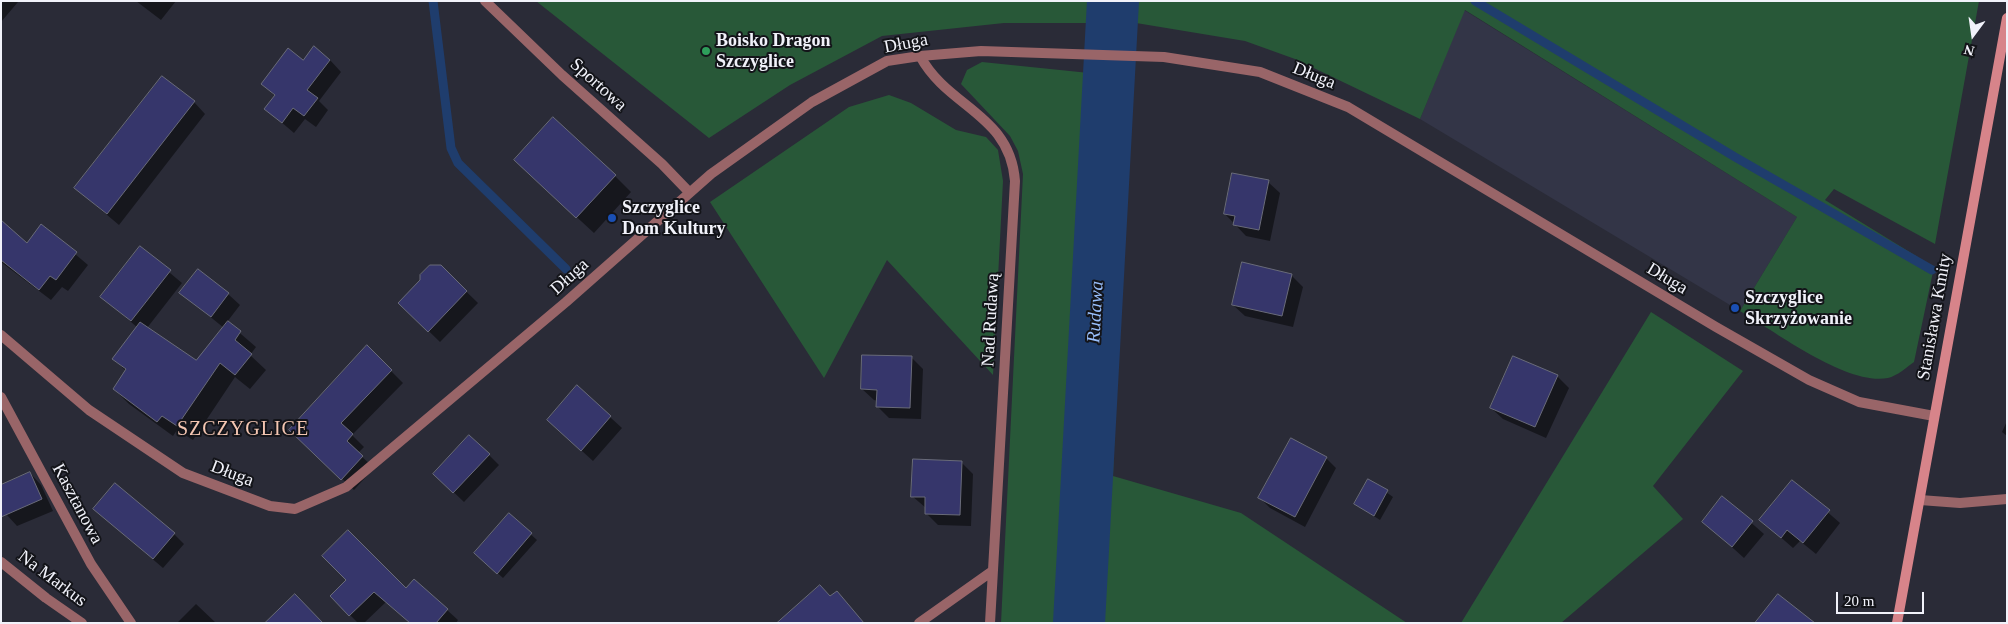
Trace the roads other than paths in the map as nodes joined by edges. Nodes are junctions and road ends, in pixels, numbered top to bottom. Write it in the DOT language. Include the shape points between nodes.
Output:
graph roads {
  1 [pos="485,1"];
  2 [pos="2007,18"];
  3 [pos="920,56"];
  4 [pos="689,192"];
  5 [pos="1,336"];
  6 [pos="1,397"];
  7 [pos="1934,416"];
  8 [pos="2007,499"];
  9 [pos="1920,500"];
  10 [pos="1,562"];
  11 [pos="991,572"];
  12 [pos="82,623"];
  13 [pos="131,623"];
  14 [pos="918,623"];
  15 [pos="990,623"];
  16 [pos="1897,623"];
  1 -- 4 [label="street, Sportowa"];
  2 -- 7 [label="main road, Stanisława Kmity"];
  3 -- 4 [label="street, Długa" via="887,61 812,102"];
  3 -- 7 [label="street, Długa" via="981,51 1164,56 1260,72 1348,107 1809,380 1859,402"];
  3 -- 11 [label="street, Nad Rudawą" via="929,73 994,130 1004,142 1014,166 1002,428"];
  4 -- 5 [label="street, Długa" via="566,302 346,487 295,509 270,506 183,473 89,410"];
  6 -- 13 [label="street, Kasztanowa" via="91,564"];
  7 -- 9 [label="main road, Stanisława Kmity"];
  8 -- 9 [label="street" via="1960,503"];
  9 -- 16 [label="main road, Stanisława Kmity"];
  10 -- 12 [label="street, Na Markus"];
  11 -- 14 [label="street"];
  11 -- 15 [label="street, Nad Rudawą"];
}
